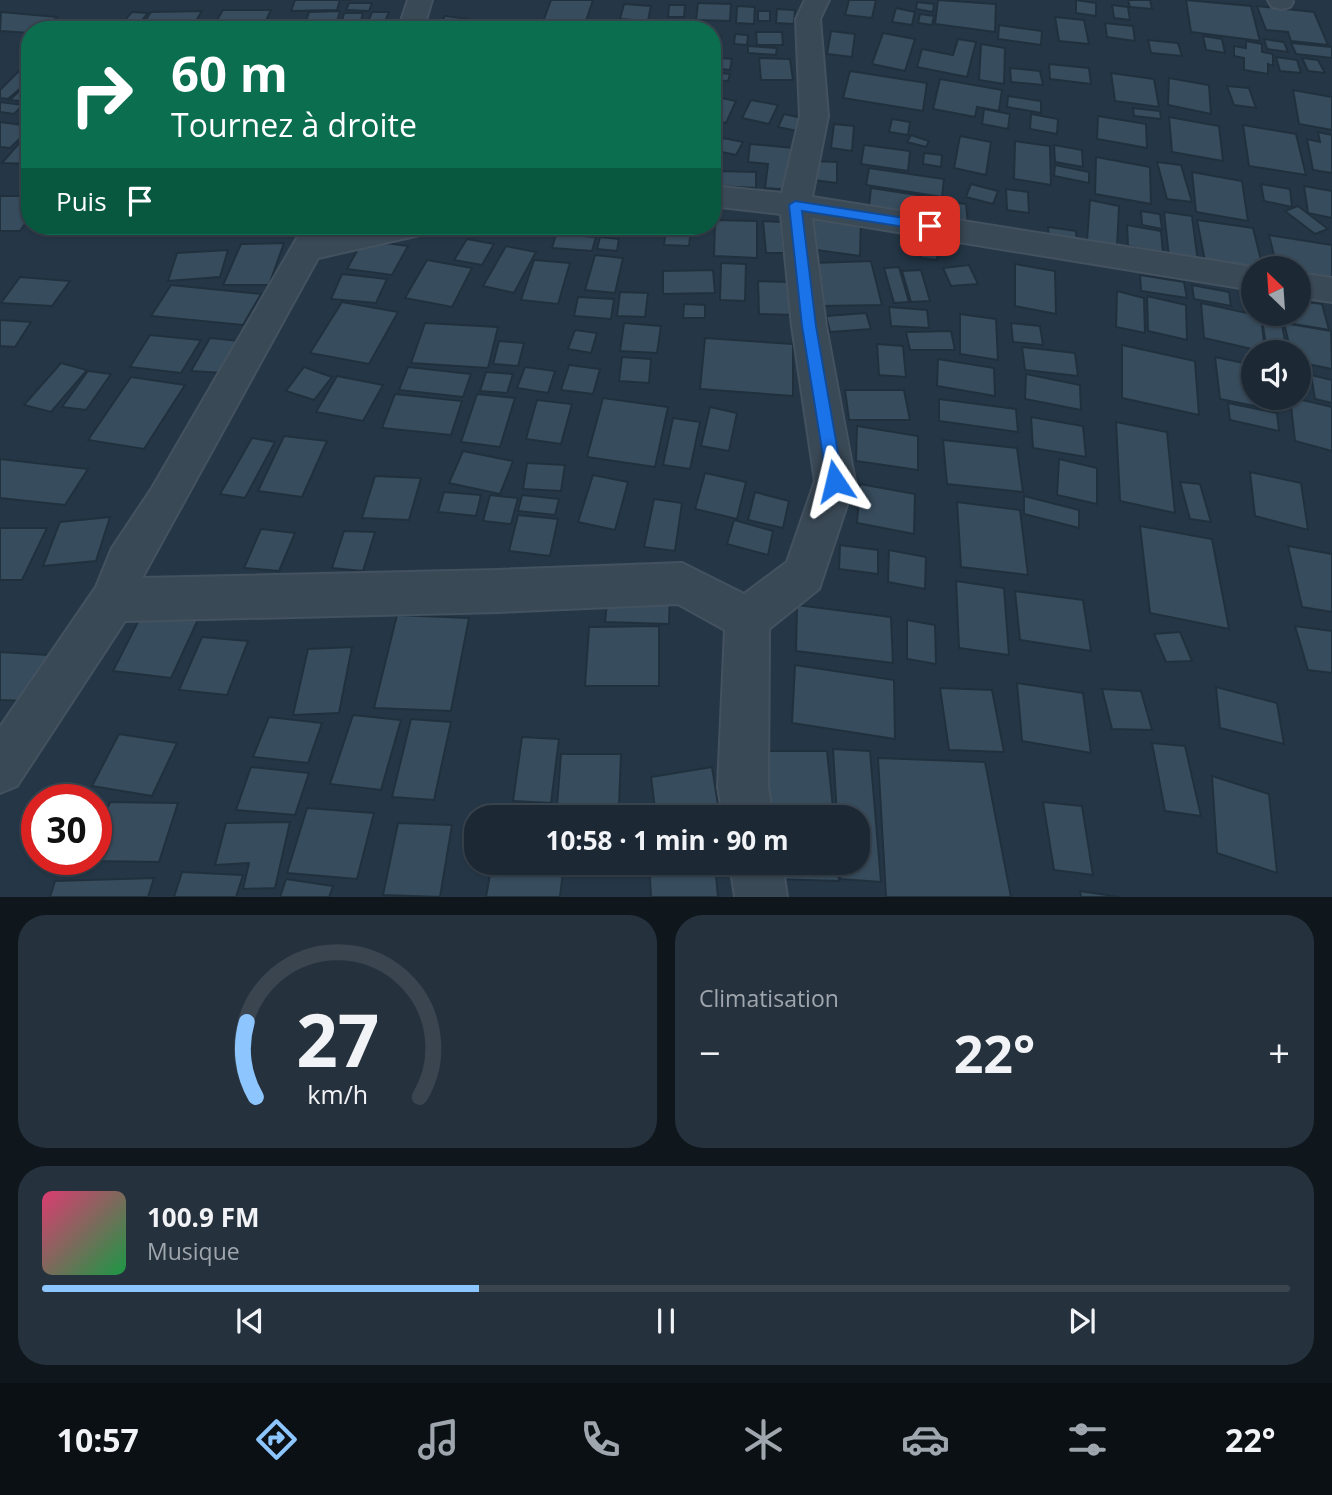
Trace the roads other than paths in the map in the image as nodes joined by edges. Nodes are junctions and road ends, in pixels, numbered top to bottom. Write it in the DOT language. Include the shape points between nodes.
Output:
graph roads {
  1 [pos="420,0"];
  2 [pos="817,0"];
  3 [pos="413,21"];
  4 [pos="721,195"];
  5 [pos="795,205"];
  6 [pos="333,235"];
  7 [pos="315,237"];
  8 [pos="1241,276"];
  9 [pos="1311,287"];
  10 [pos="1332,290"];
  11 [pos="113,600"];
  12 [pos="747,620"];
  13 [pos="1,764"];
  14 [pos="746,805"];
  15 [pos="758,875"];
  16 [pos="761,897"];
  1 -- 3 [label="street"];
  2 -- 5 [label="street" via="808,19 814,116"];
  4 -- 5 [label="street"];
  5 -- 8 [label="street"];
  5 -- 12 [label="street" via="835,481 804,575"];
  6 -- 7 [label="street"];
  7 -- 11 [label="street" via="127,562"];
  9 -- 10 [label="street"];
  11 -- 12 [label="street" via="682,583"];
  11 -- 13 [label="street"];
  12 -- 14 [label="street"];
  15 -- 16 [label="street"];
}
